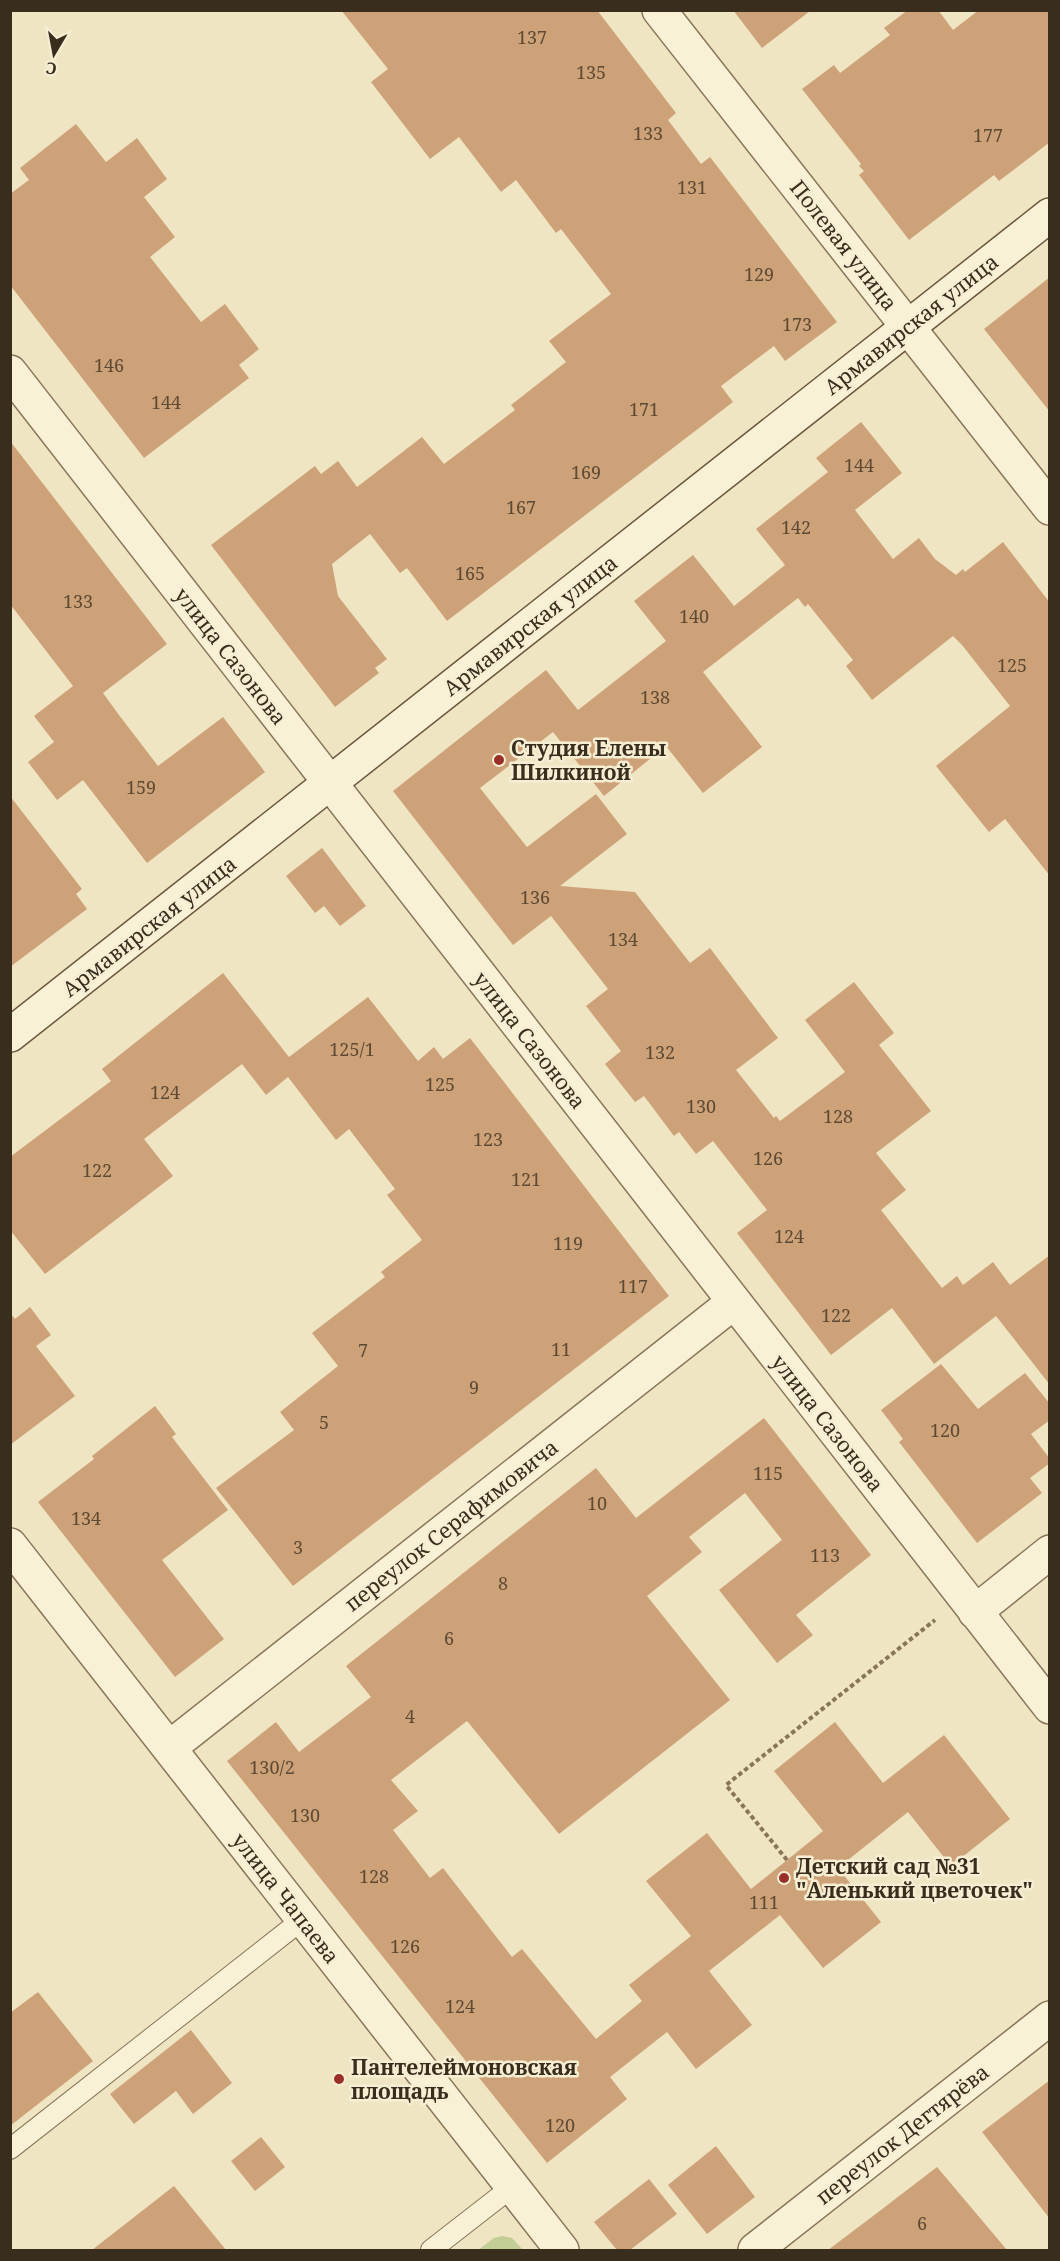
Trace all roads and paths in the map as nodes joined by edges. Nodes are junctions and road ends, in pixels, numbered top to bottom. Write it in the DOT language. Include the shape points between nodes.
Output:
graph roads {
  1 [pos="659,10"];
  2 [pos="1050,215"];
  3 [pos="908,326"];
  4 [pos="10,372"];
  5 [pos="1050,508"];
  6 [pos="330,783"];
  7 [pos="10,1035"];
  8 [pos="734,1302"];
  9 [pos="10,1545"];
  10 [pos="1050,1552"];
  11 [pos="969,1604"];
  12 [pos="1050,1707"];
  13 [pos="169,1748"];
  14 [pos="788,1860"];
  15 [pos="303,1919"];
  16 [pos="1050,2018"];
  17 [pos="10,2150"];
  18 [pos="512,2187"];
  19 [pos="431,2250"];
  20 [pos="562,2250"];
  21 [pos="755,2250"];
  1 -- 3 [label="street, Полевая улица"];
  2 -- 3 [label="street, Армавирская улица"];
  3 -- 5 [label="street, Полевая улица"];
  3 -- 6 [label="street, Армавирская улица"];
  4 -- 6 [label="street, улица Сазонова"];
  6 -- 7 [label="street, Армавирская улица"];
  6 -- 8 [label="street, улица Сазонова"];
  8 -- 11 [label="street, улица Сазонова"];
  8 -- 13 [label="street, переулок Серафимовича"];
  9 -- 13 [label="street, улица Чапаева"];
  10 -- 11 [label="street"];
  11 -- 12 [label="street, улица Сазонова"];
  11 -- 14 [label="path" via="726,1785"];
  13 -- 15 [label="street, улица Чапаева"];
  15 -- 17 [label="lane"];
  15 -- 18 [label="street, улица Чапаева"];
  16 -- 21 [label="street, переулок Дегтярёва"];
  18 -- 19 [label="lane"];
  18 -- 20 [label="street, улица Чапаева"];
}
